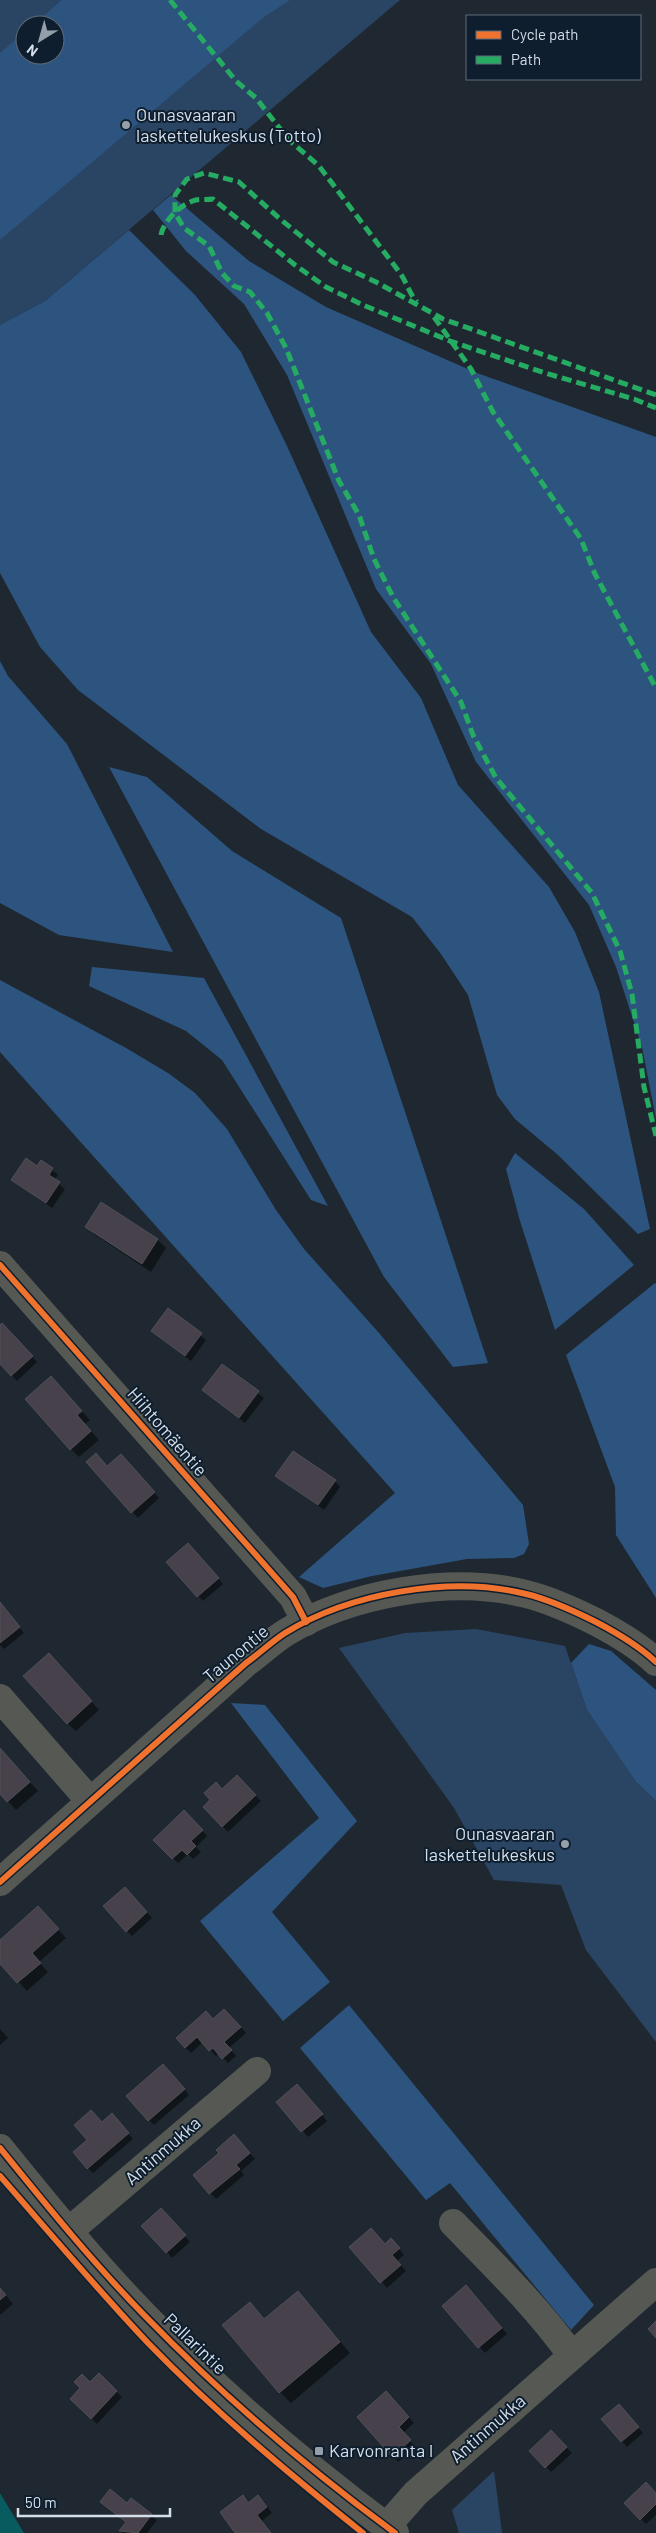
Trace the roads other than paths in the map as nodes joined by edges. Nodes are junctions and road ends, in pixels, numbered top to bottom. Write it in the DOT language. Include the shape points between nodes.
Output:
graph roads {
  1 [pos="0,1265"];
  2 [pos="306,1622"];
  3 [pos="656,1662"];
  4 [pos="0,1698"];
  5 [pos="90,1801"];
  6 [pos="0,1882"];
  7 [pos="257,2071"];
  8 [pos="0,2148"];
  9 [pos="453,2223"];
  10 [pos="69,2231"];
  11 [pos="656,2282"];
  12 [pos="572,2356"];
  13 [pos="391,2530"];
  1 -- 2 [label="street, Hiihtomäentie" via="293,1598"];
  2 -- 3 [label="street, Taunontie" via="351,1604 396,1592 440,1587 490,1587 569,1608 612,1631"];
  2 -- 5 [label="street, Taunontie" via="284,1634 246,1664"];
  4 -- 5 [label="street"];
  5 -- 6 [label="street, Taunontie"];
  7 -- 10 [label="street, Antinmukka"];
  8 -- 10 [label="street, Pallarintie"];
  9 -- 12 [label="street" via="494,2264"];
  10 -- 13 [label="street, Pallarintie" via="144,2316 206,2377 306,2463"];
  11 -- 12 [label="street, Antinmukka"];
  12 -- 13 [label="street, Antinmukka" via="416,2493"];
}
